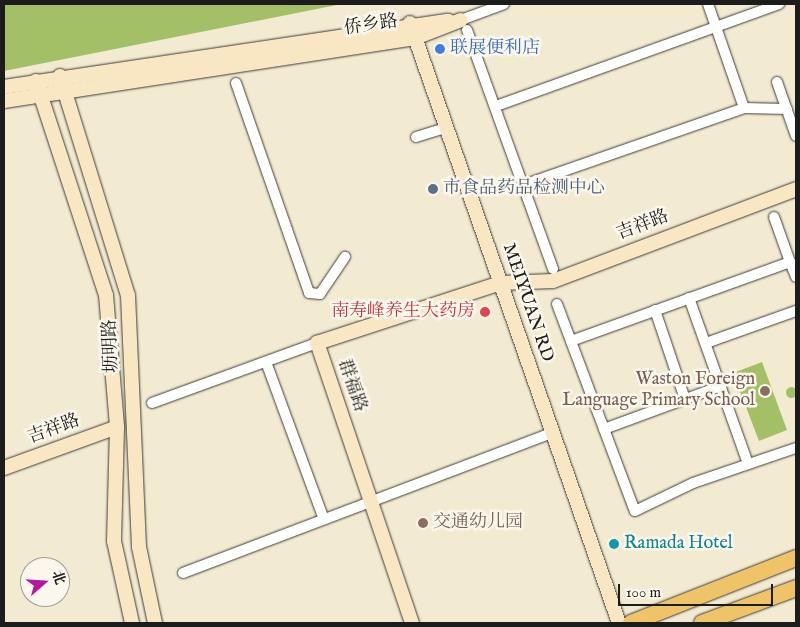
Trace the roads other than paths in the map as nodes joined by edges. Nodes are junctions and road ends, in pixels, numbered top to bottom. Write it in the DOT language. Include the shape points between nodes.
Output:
graph roads {
  1 [pos="504,4"];
  2 [pos="708,4"];
  3 [pos="778,4"];
  4 [pos="410,23"];
  5 [pos="464,25"];
  6 [pos="716,26"];
  7 [pos="415,38"];
  8 [pos="60,76"];
  9 [pos="36,81"];
  10 [pos="236,82"];
  11 [pos="777,82"];
  12 [pos="4,87"];
  13 [pos="65,90"];
  14 [pos="40,95"];
  15 [pos="4,101"];
  16 [pos="496,106"];
  17 [pos="744,108"];
  18 [pos="787,109"];
  19 [pos="443,129"];
  20 [pos="796,136"];
  21 [pos="416,137"];
  22 [pos="529,183"];
  23 [pos="796,189"];
  24 [pos="774,217"];
  25 [pos="344,256"];
  26 [pos="790,262"];
  27 [pos="553,269"];
  28 [pos="796,277"];
  29 [pos="501,283"];
  30 [pos="690,298"];
  31 [pos="557,304"];
  32 [pos="655,310"];
  33 [pos="796,311"];
  34 [pos="571,341"];
  35 [pos="317,343"];
  36 [pos="706,343"];
  37 [pos="266,362"];
  38 [pos="721,386"];
  39 [pos="686,399"];
  40 [pos="152,403"];
  41 [pos="117,427"];
  42 [pos="604,428"];
  43 [pos="552,433"];
  44 [pos="796,448"];
  45 [pos="748,464"];
  46 [pos="4,468"];
  47 [pos="369,499"];
  48 [pos="323,518"];
  49 [pos="796,558"];
  50 [pos="183,573"];
  51 [pos="796,588"];
  52 [pos="132,623"];
  53 [pos="155,623"];
  54 [pos="412,623"];
  55 [pos="619,623"];
  56 [pos="631,623"];
  57 [pos="702,623"];
  1 -- 5 [label="street"];
  2 -- 6 [label="street"];
  3 -- 6 [label="street"];
  4 -- 5 [label="street, 侨乡路"];
  4 -- 7 [label="street, MEIYUAN RD"];
  4 -- 8 [label="street, 侨乡路"];
  5 -- 7 [label="street, 侨乡路"];
  5 -- 16 [label="street"];
  6 -- 16 [label="street"];
  6 -- 17 [label="street"];
  7 -- 13 [label="street, 侨乡路"];
  7 -- 29 [label="street, MEIYUAN RD"];
  8 -- 9 [label="street, 侨乡路"];
  8 -- 13 [label="street, 坜明路"];
  9 -- 12 [label="street, 侨乡路"];
  9 -- 14 [label="street, 坜明路"];
  10 -- 25 [label="street" via="309,293 320,294"];
  11 -- 18 [label="street"];
  13 -- 14 [label="street, 侨乡路"];
  13 -- 53 [label="street, 坜明路" via="128,295 139,547"];
  14 -- 15 [label="street, 侨乡路"];
  14 -- 41 [label="street, 坜明路" via="106,295"];
  16 -- 27 [label="street"];
  17 -- 18 [label="street"];
  17 -- 22 [label="street"];
  18 -- 20 [label="street"];
  19 -- 21 [label="street"];
  23 -- 29 [label="street, 吉祥路" via="553,281"];
  24 -- 26 [label="street"];
  26 -- 28 [label="street"];
  26 -- 30 [label="street"];
  29 -- 35 [label="street, 群福路"];
  29 -- 43 [label="street, MEIYUAN RD"];
  30 -- 32 [label="street"];
  30 -- 36 [label="street"];
  31 -- 34 [label="street"];
  32 -- 34 [label="street"];
  32 -- 39 [label="street"];
  33 -- 36 [label="street"];
  34 -- 42 [label="street"];
  35 -- 37 [label="street"];
  35 -- 47 [label="street, 群福路"];
  36 -- 38 [label="street"];
  37 -- 40 [label="street"];
  37 -- 48 [label="street"];
  38 -- 39 [label="street"];
  38 -- 45 [label="street"];
  39 -- 42 [label="street"];
  41 -- 46 [label="street, 吉祥路"];
  41 -- 52 [label="street, 坜明路" via="114,542"];
  42 -- 45 [label="street" via="635,511 693,483"];
  43 -- 47 [label="street"];
  43 -- 55 [label="street, MEIYUAN RD"];
  44 -- 45 [label="street"];
  47 -- 48 [label="street"];
  47 -- 54 [label="street, 群福路"];
  48 -- 50 [label="street"];
  49 -- 56 [label="main road"];
  51 -- 57 [label="main road"];
}
